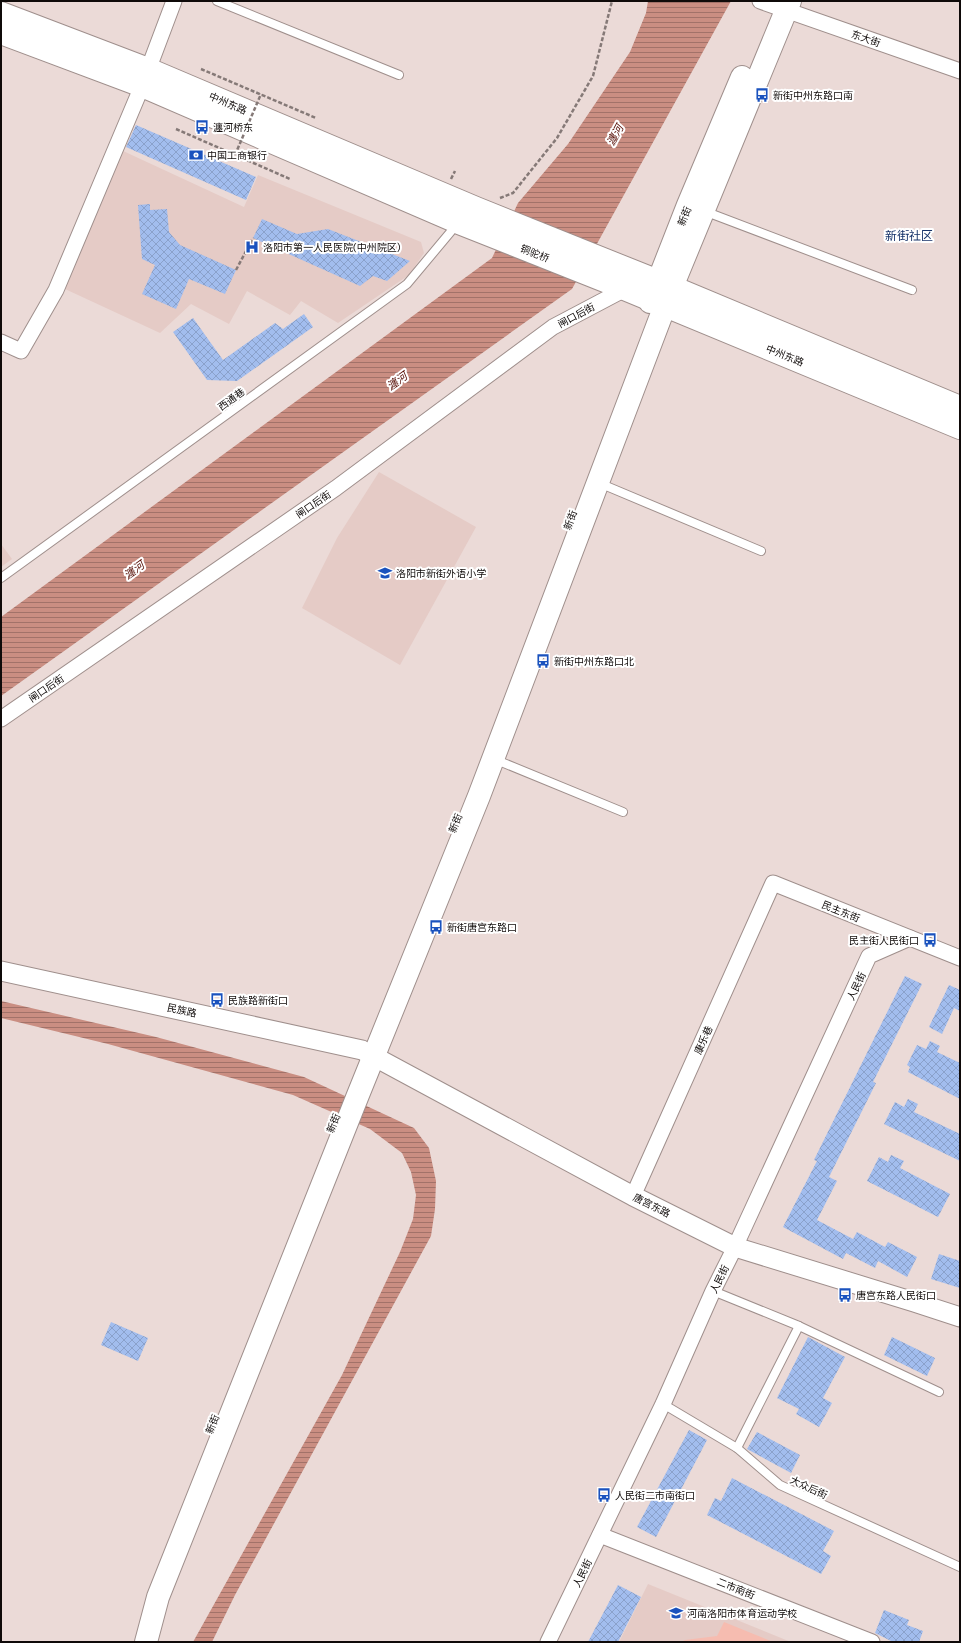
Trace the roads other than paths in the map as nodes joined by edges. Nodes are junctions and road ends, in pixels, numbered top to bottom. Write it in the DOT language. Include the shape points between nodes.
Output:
graph roads {
  1 [pos="174,1"];
  2 [pos="217,1"];
  3 [pos="776,4"];
  4 [pos="1,13"];
  5 [pos="1,33"];
  6 [pos="960,72"];
  7 [pos="399,75"];
  8 [pos="145,78"];
  9 [pos="476,208"];
  10 [pos="695,208"];
  11 [pos="459,223"];
  12 [pos="617,279"];
  13 [pos="912,290"];
  14 [pos="662,293"];
  15 [pos="1,342"];
  16 [pos="960,407"];
  17 [pos="960,428"];
  18 [pos="598,483"];
  19 [pos="761,551"];
  20 [pos="1,578"];
  21 [pos="1,719"];
  22 [pos="493,759"];
  23 [pos="623,812"];
  24 [pos="773,884"];
  25 [pos="910,938"];
  26 [pos="960,958"];
  27 [pos="1,971"];
  28 [pos="368,1053"];
  29 [pos="336,1133"];
  30 [pos="633,1196"];
  31 [pos="735,1247"];
  32 [pos="713,1291"];
  33 [pos="960,1318"];
  34 [pos="799,1326"];
  35 [pos="938,1392"];
  36 [pos="663,1404"];
  37 [pos="737,1448"];
  38 [pos="600,1534"];
  39 [pos="960,1567"];
  40 [pos="130,1642"];
  41 [pos="146,1642"];
  42 [pos="548,1642"];
  43 [pos="872,1642"];
  1 -- 8 [label="street"];
  2 -- 7 [label="lane"];
  3 -- 6 [label="street, 东大街"];
  3 -- 10 [label="main road, 新街"];
  4 -- 8 [label="main road, 中州东路"];
  5 -- 8 [label="main road, 中州东路"];
  8 -- 9 [label="main road, 中州东路"];
  8 -- 11 [label="main road, 中州东路"];
  8 -- 15 [label="street" via="56,290 21,351"];
  9 -- 12 [label="main road, 铜驼桥"];
  10 -- 13 [label="lane"];
  10 -- 14 [label="main road, 新街"];
  11 -- 12 [label="main road, 铜驼桥"];
  11 -- 20 [label="lane, 西通巷" via="407,284"];
  12 -- 14 [label="main road, 中州东路"];
  12 -- 21 [label="street, 闸口后街" via="336,488"];
  14 -- 16 [label="main road, 中州东路"];
  14 -- 17 [label="main road, 中州东路"];
  14 -- 18 [label="main road, 新街"];
  14 -- 28 [label="main road, 新街"];
  18 -- 19 [label="lane"];
  18 -- 22 [label="main road, 新街"];
  22 -- 23 [label="lane"];
  22 -- 28 [label="main road, 新街"];
  24 -- 25 [label="street, 民主东街"];
  24 -- 30 [label="street, 康乐巷"];
  25 -- 26 [label="street, 民主东街"];
  25 -- 31 [label="street, 人民街" via="869,956"];
  27 -- 28 [label="street, 民族路"];
  28 -- 29 [label="main road, 新街"];
  28 -- 30 [label="street, 唐宫东路"];
  29 -- 40 [label="main road, 新街" via="144,1595"];
  29 -- 41 [label="main road, 新街" via="158,1597"];
  30 -- 31 [label="street, 唐宫东路"];
  31 -- 32 [label="street, 人民街"];
  31 -- 33 [label="street, 唐宫东路"];
  32 -- 34 [label="lane"];
  32 -- 36 [label="street, 人民街"];
  34 -- 35 [label="lane"];
  34 -- 37 [label="lane"];
  36 -- 37 [label="lane, 大众后街"];
  36 -- 38 [label="street, 人民街"];
  37 -- 39 [label="lane, 大众后街" via="780,1485"];
  38 -- 42 [label="street, 人民街"];
  38 -- 43 [label="street, 二市南街"];
}
